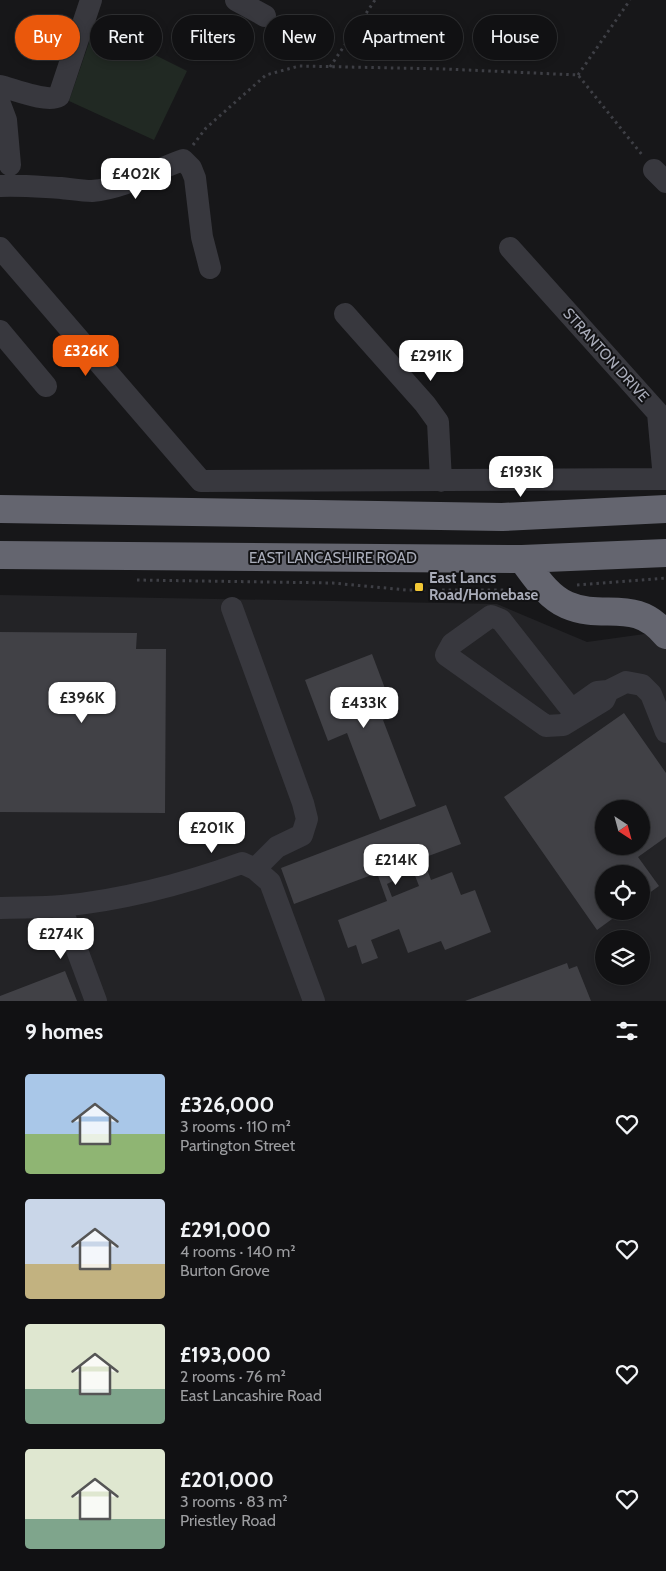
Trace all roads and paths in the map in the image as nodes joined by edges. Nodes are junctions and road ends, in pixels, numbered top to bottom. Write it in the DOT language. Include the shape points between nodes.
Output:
graph roads {
  1 [pos="91,0"];
  2 [pos="236,0"];
  3 [pos="375,0"];
  4 [pos="630,0"];
  5 [pos="264,15"];
  6 [pos="330,67"];
  7 [pos="578,75"];
  8 [pos="0,86"];
  9 [pos="0,104"];
  10 [pos="183,160"];
  11 [pos="10,165"];
  12 [pos="660,176"];
  13 [pos="0,186"];
  14 [pos="0,248"];
  15 [pos="510,248"];
  16 [pos="210,268"];
  17 [pos="345,314"];
  18 [pos="0,331"];
  19 [pos="46,386"];
  20 [pos="665,479"];
  21 [pos="539,480"];
  22 [pos="441,481"];
  23 [pos="0,509"];
  24 [pos="666,509"];
  25 [pos="540,515"];
  26 [pos="666,554"];
  27 [pos="0,555"];
  28 [pos="522,560"];
  29 [pos="666,578"];
  30 [pos="127,580"];
  31 [pos="575,585"];
  32 [pos="526,600"];
  33 [pos="232,608"];
  34 [pos="666,635"];
  35 [pos="606,696"];
  36 [pos="666,732"];
  37 [pos="255,869"];
  38 [pos="61,906"];
  39 [pos="0,908"];
  40 [pos="96,1001"];
  41 [pos="314,1001"];
  1 -- 8 [label="street" via="59,96 45,98"];
  2 -- 5 [label="street"];
  3 -- 6 [label="path"];
  4 -- 7 [label="path"];
  6 -- 7 [label="path"];
  6 -- 10 [label="path" via="299,66 266,74 206,128"];
  7 -- 12 [label="path"];
  9 -- 11 [label="street" via="6,120"];
  10 -- 13 [label="street" via="138,180 91,191"];
  10 -- 16 [label="street" via="195,178 194,235"];
  14 -- 22 [label="street" via="201,481"];
  15 -- 20 [label="street, STRANTON DRIVE" via="658,413"];
  17 -- 22 [label="street" via="438,422"];
  18 -- 19 [label="street"];
  20 -- 21 [label="street"];
  21 -- 22 [label="street"];
  21 -- 25 [label="street"];
  23 -- 25 [label="highway"];
  24 -- 25 [label="highway"];
  26 -- 28 [label="highway, EAST LANCASHIRE ROAD"];
  27 -- 28 [label="highway, EAST LANCASHIRE ROAD"];
  28 -- 34 [label="highway" via="546,590 566,605 591,611 632,613 649,619"];
  29 -- 31 [label="path"];
  30 -- 32 [label="path" via="333,584 406,590 503,590 513,591"];
  33 -- 37 [label="street" via="307,819 302,835 277,847"];
  35 -- 35 [label="street" via="597,692 573,709 501,620 491,616 452,644 446,654 546,726 563,726"];
  35 -- 36 [label="street" via="626,682 642,685 651,694"];
  37 -- 38 [label="street" via="242,864 134,895"];
  37 -- 41 [label="street" via="270,882"];
  38 -- 39 [label="street"];
  38 -- 40 [label="street"];
}
